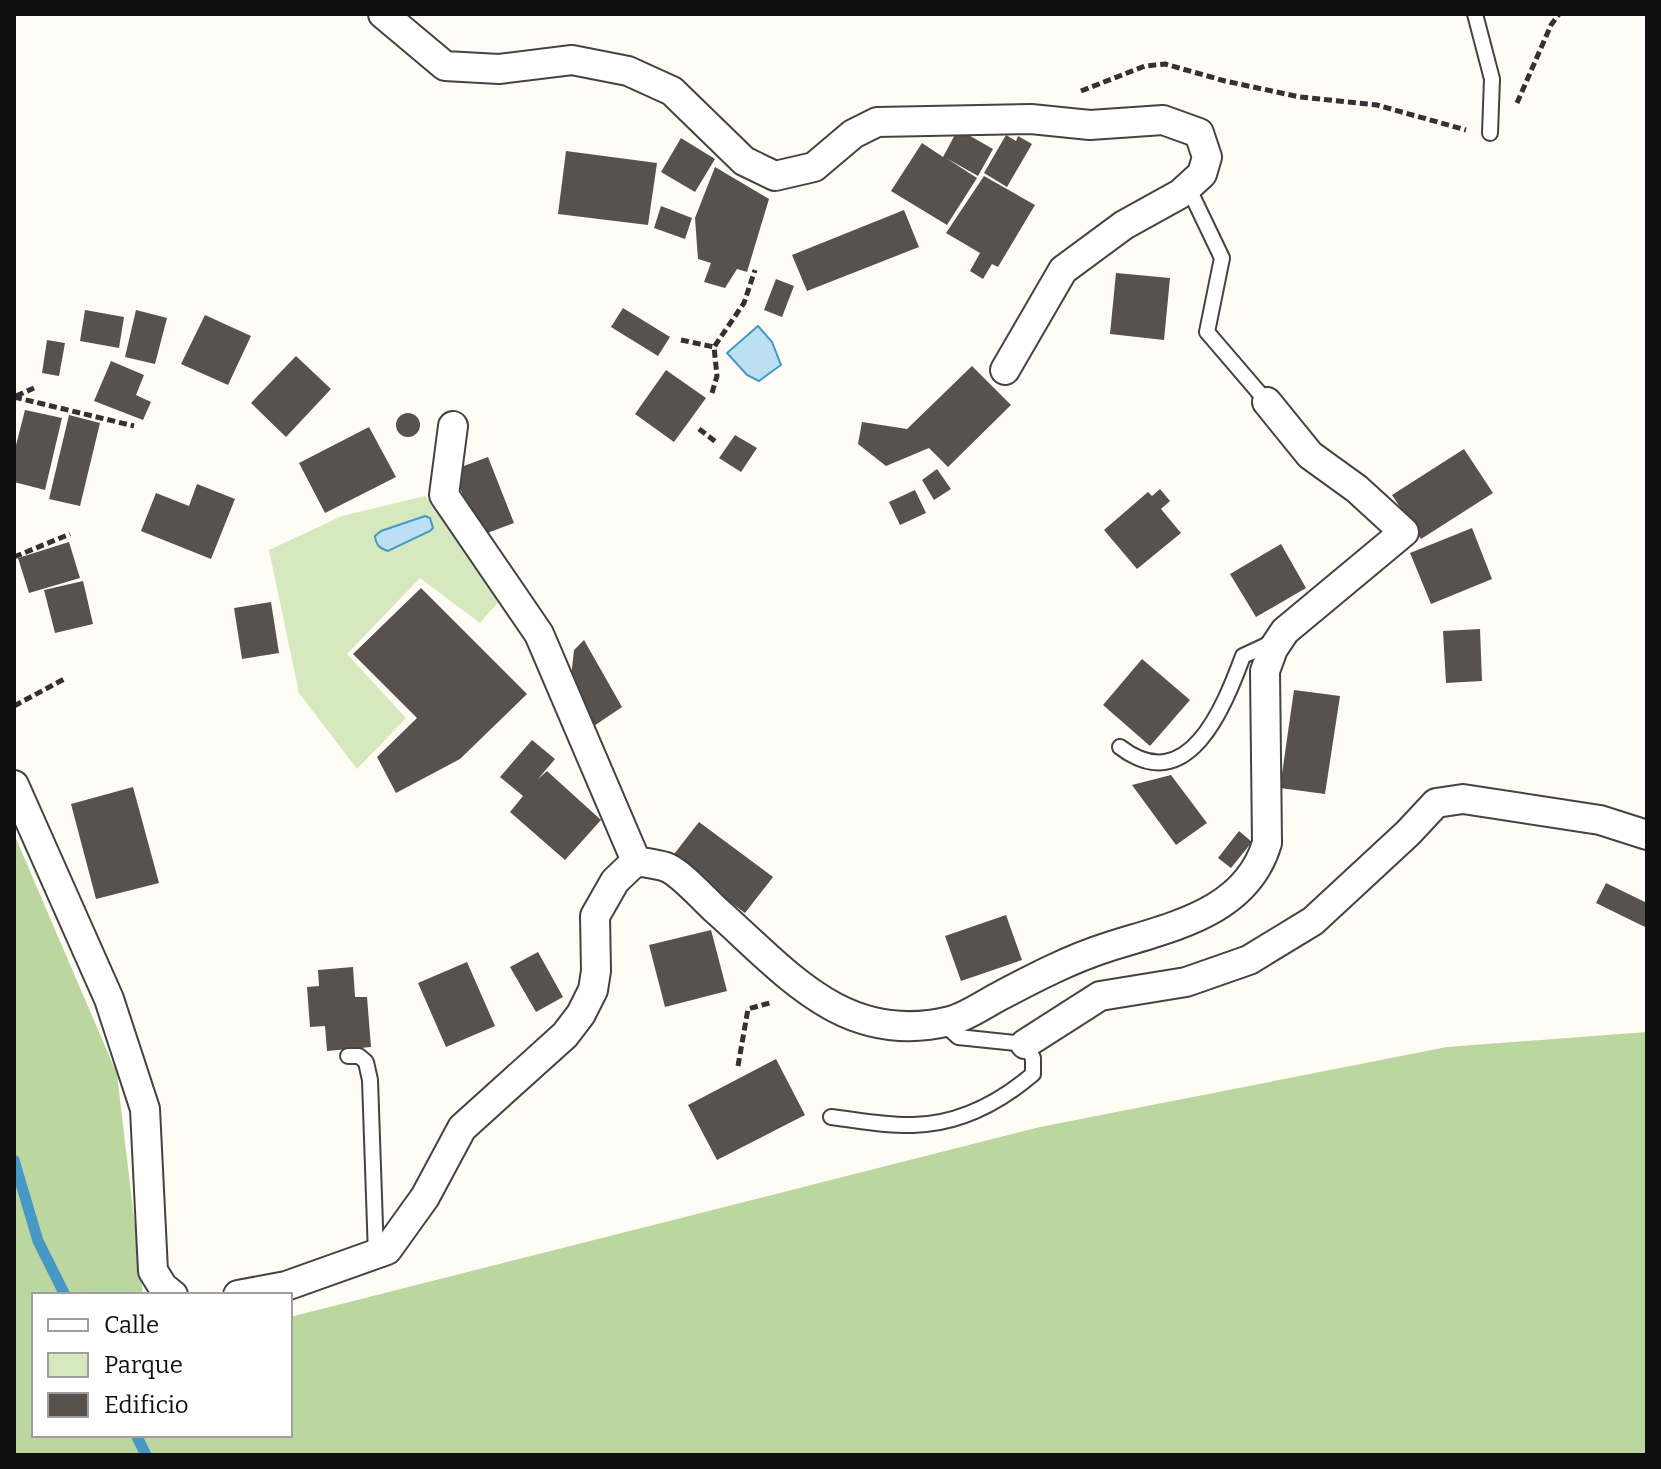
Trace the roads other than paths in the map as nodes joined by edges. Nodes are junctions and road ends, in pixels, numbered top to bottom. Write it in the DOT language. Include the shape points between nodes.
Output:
graph roads {
  1 [pos="383,14"];
  2 [pos="1475,14"];
  3 [pos="1490,133"];
  4 [pos="1188,187"];
  5 [pos="1005,370"];
  6 [pos="1267,402"];
  7 [pos="453,426"];
  8 [pos="1280,639"];
  9 [pos="1120,747"];
  10 [pos="14,785"];
  11 [pos="1647,835"];
  12 [pos="636,861"];
  13 [pos="943,1022"];
  14 [pos="1025,1044"];
  15 [pos="348,1056"];
  16 [pos="831,1117"];
  17 [pos="376,1255"];
  18 [pos="170,1293"];
  19 [pos="249,1293"];
  1 -- 4 [label="street" via="445,66 499,69 572,60 628,71 672,91 744,161 775,176 814,167 853,134 877,122 1031,119 1090,125 1163,120 1199,133 1207,157 1202,174"];
  2 -- 3 [label="lane" via="1492,79"];
  4 -- 5 [label="street" via="1063,270"];
  4 -- 6 [label="lane" via="1222,258 1207,332"];
  6 -- 8 [label="street" via="1310,455 1404,532"];
  7 -- 12 [label="street" via="444,495 539,634"];
  8 -- 9 [label="lane" via="1243,656 1224,706 1201,741 1180,757 1157,762 1134,758"];
  8 -- 13 [label="street" via="1265,671 1267,843 1249,880 1191,921 1058,966"];
  10 -- 18 [label="street" via="109,999 135,1075 145,1109 153,1271"];
  11 -- 14 [label="street" via="1600,820 1463,799 1436,803 1313,921 1249,960 1186,982 1100,996"];
  12 -- 13 [label="street" via="668,867 791,980 845,1014 894,1026"];
  12 -- 17 [label="street" via="615,881 595,916 596,971 581,1014 565,1035 462,1128 425,1197 387,1250"];
  13 -- 14 [label="lane" via="958,1037"];
  14 -- 16 [label="lane" via="1033,1058 1033,1074 970,1114 913,1125"];
  15 -- 17 [label="lane" via="366,1062 370,1080"];
  17 -- 19 [label="street"];
}
